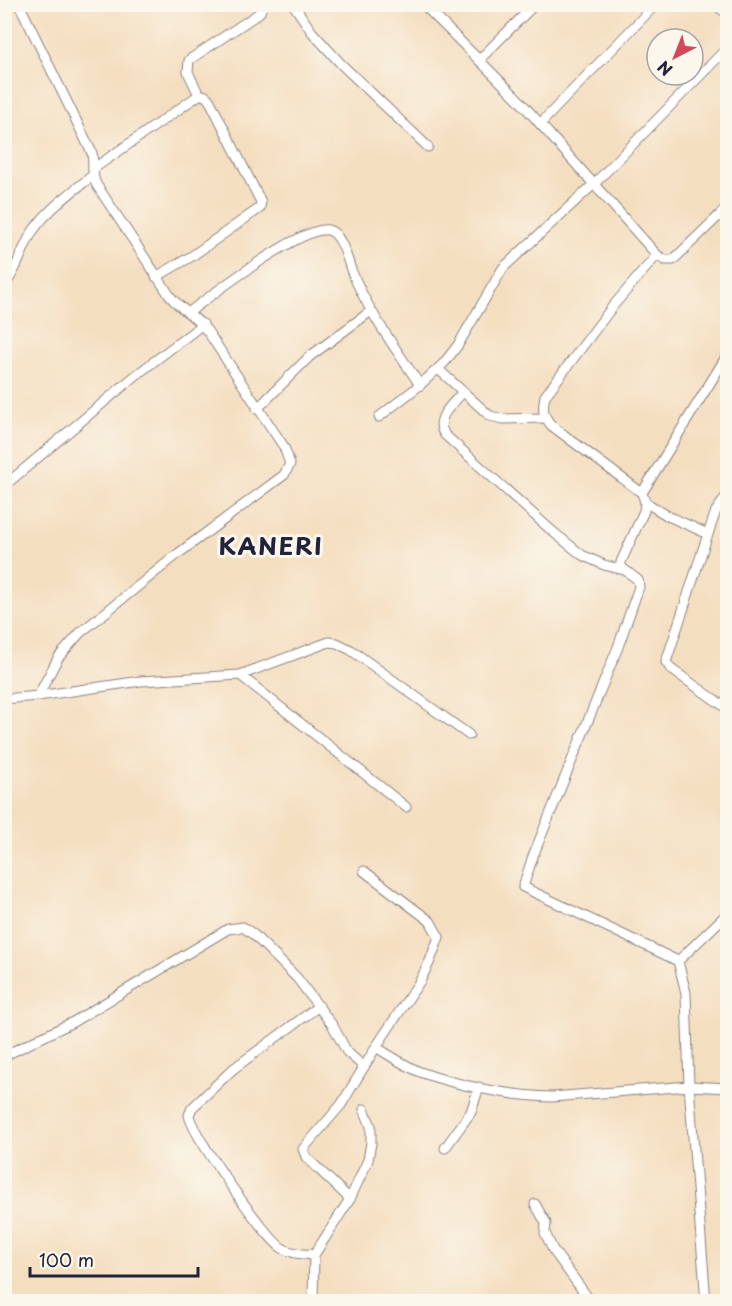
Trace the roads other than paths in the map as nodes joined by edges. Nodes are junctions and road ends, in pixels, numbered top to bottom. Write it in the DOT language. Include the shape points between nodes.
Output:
graph roads {
  1 [pos="19,4"];
  2 [pos="262,4"];
  3 [pos="293,4"];
  4 [pos="423,4"];
  5 [pos="535,4"];
  6 [pos="656,4"];
  7 [pos="714,4"];
  8 [pos="728,14"];
  9 [pos="728,47"];
  10 [pos="479,60"];
  11 [pos="199,95"];
  12 [pos="540,124"];
  13 [pos="429,147"];
  14 [pos="92,172"];
  15 [pos="594,184"];
  16 [pos="728,207"];
  17 [pos="657,255"];
  18 [pos="156,277"];
  19 [pos="4,285"];
  20 [pos="372,311"];
  21 [pos="188,313"];
  22 [pos="203,324"];
  23 [pos="728,354"];
  24 [pos="438,369"];
  25 [pos="420,385"];
  26 [pos="462,393"];
  27 [pos="257,409"];
  28 [pos="379,417"];
  29 [pos="545,418"];
  30 [pos="4,486"];
  31 [pos="728,494"];
  32 [pos="643,497"];
  33 [pos="708,534"];
  34 [pos="624,570"];
  35 [pos="240,675"];
  36 [pos="38,696"];
  37 [pos="4,699"];
  38 [pos="728,709"];
  39 [pos="468,735"];
  40 [pos="406,807"];
  41 [pos="364,871"];
  42 [pos="726,916"];
  43 [pos="678,961"];
  44 [pos="318,1006"];
  45 [pos="376,1047"];
  46 [pos="4,1056"];
  47 [pos="364,1067"];
  48 [pos="689,1086"];
  49 [pos="479,1087"];
  50 [pos="728,1088"];
  51 [pos="364,1109"];
  52 [pos="445,1148"];
  53 [pos="350,1199"];
  54 [pos="536,1204"];
  55 [pos="314,1255"];
  56 [pos="313,1302"];
  57 [pos="591,1302"];
  58 [pos="706,1302"];
  1 -- 14 [label="street" via="92,153"];
  2 -- 11 [label="street" via="255,16 189,60 188,72"];
  3 -- 13 [label="street" via="342,65"];
  4 -- 10 [label="street"];
  5 -- 10 [label="street"];
  6 -- 12 [label="street"];
  7 -- 8 [label="street"];
  9 -- 15 [label="street"];
  10 -- 12 [label="street"];
  11 -- 14 [label="street"];
  11 -- 18 [label="street" via="208,98 212,105 261,202 260,208"];
  12 -- 15 [label="street"];
  14 -- 18 [label="street"];
  14 -- 19 [label="street" via="34,229"];
  15 -- 17 [label="street"];
  15 -- 24 [label="street" via="503,268 458,345"];
  16 -- 17 [label="street" via="673,260"];
  17 -- 29 [label="street" via="545,396"];
  18 -- 21 [label="street"];
  20 -- 21 [label="street" via="340,242 334,233 321,230 242,272"];
  20 -- 25 [label="street"];
  20 -- 27 [label="street" via="309,357"];
  21 -- 22 [label="street"];
  22 -- 27 [label="street"];
  22 -- 30 [label="street"];
  23 -- 32 [label="street"];
  24 -- 25 [label="street"];
  24 -- 26 [label="street"];
  25 -- 28 [label="street"];
  26 -- 29 [label="street" via="490,416"];
  26 -- 34 [label="street" via="440,423 445,435 582,555"];
  27 -- 36 [label="street" via="284,447 288,470 80,633 58,658"];
  29 -- 32 [label="street"];
  31 -- 33 [label="street" via="716,511"];
  32 -- 33 [label="street" via="668,516"];
  32 -- 34 [label="street" via="644,511 621,562"];
  33 -- 38 [label="street" via="666,662"];
  34 -- 43 [label="street" via="638,580 639,587 523,887"];
  35 -- 36 [label="street" via="141,681"];
  35 -- 39 [label="street" via="319,645 337,643"];
  35 -- 40 [label="street"];
  36 -- 37 [label="street"];
  41 -- 45 [label="street" via="430,921 439,937 420,981"];
  42 -- 43 [label="street"];
  43 -- 48 [label="street" via="686,993"];
  44 -- 46 [label="street" via="297,978 254,935 243,927 235,927 73,1022"];
  44 -- 47 [label="street" via="347,1052"];
  44 -- 55 [label="street" via="233,1068 189,1115 264,1231 290,1252"];
  45 -- 47 [label="street"];
  45 -- 49 [label="street" via="420,1071"];
  47 -- 53 [label="street" via="341,1105 303,1149 306,1157"];
  48 -- 49 [label="street" via="552,1097"];
  48 -- 50 [label="street"];
  48 -- 58 [label="street"];
  49 -- 52 [label="street" via="471,1112"];
  51 -- 53 [label="street" via="371,1126 371,1143 368,1161"];
  53 -- 55 [label="street"];
  54 -- 57 [label="street" via="553,1250"];
  55 -- 56 [label="street"];
}
